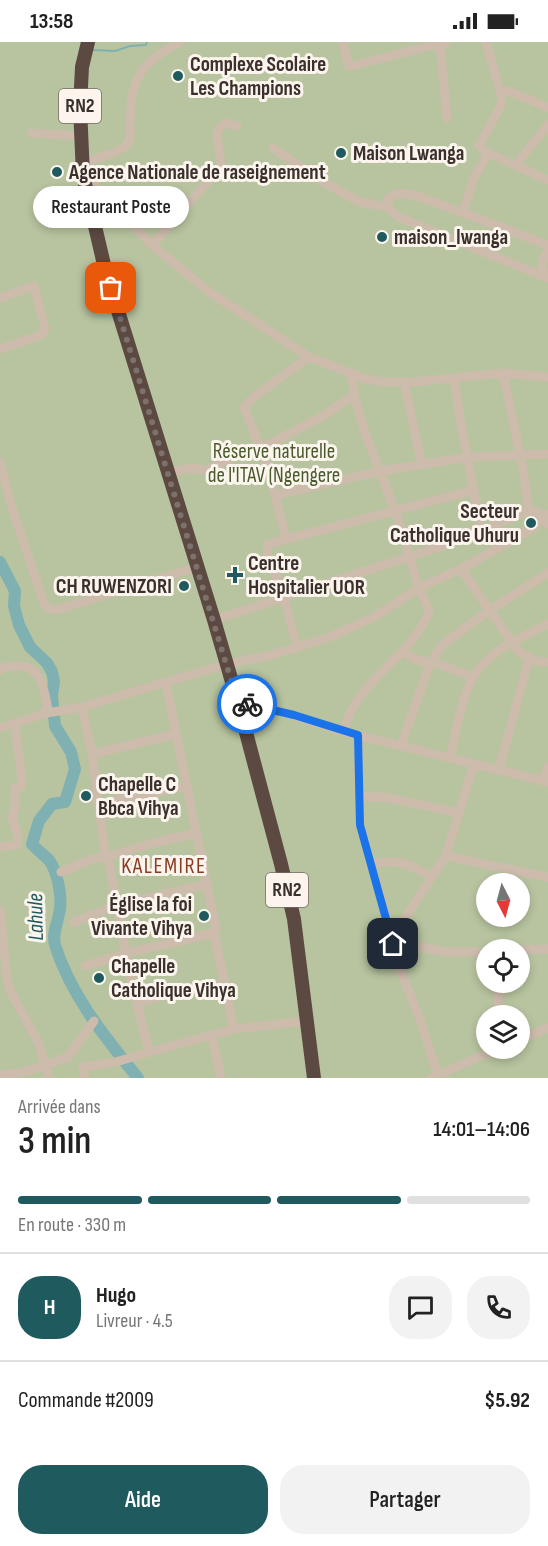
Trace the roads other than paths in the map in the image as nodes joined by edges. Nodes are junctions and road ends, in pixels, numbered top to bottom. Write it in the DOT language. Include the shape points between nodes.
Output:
graph roads {
  1 [pos="88,42"];
  2 [pos="180,42"];
  3 [pos="343,42"];
  4 [pos="486,42"];
  5 [pos="443,43"];
  6 [pos="501,91"];
  7 [pos="548,107"];
  8 [pos="447,118"];
  9 [pos="548,125"];
  10 [pos="237,126"];
  11 [pos="31,133"];
  12 [pos="81,136"];
  13 [pos="273,148"];
  14 [pos="488,153"];
  15 [pos="517,167"];
  16 [pos="83,169"];
  17 [pos="548,180"];
  18 [pos="388,207"];
  19 [pos="463,212"];
  20 [pos="152,245"];
  21 [pos="548,245"];
  22 [pos="548,251"];
  23 [pos="547,277"];
  24 [pos="0,298"];
  25 [pos="0,349"];
  26 [pos="309,357"];
  27 [pos="503,373"];
  28 [pos="352,374"];
  29 [pos="548,377"];
  30 [pos="454,378"];
  31 [pos="404,382"];
  32 [pos="354,395"];
  33 [pos="262,448"];
  34 [pos="251,449"];
  35 [pos="518,454"];
  36 [pos="548,454"];
  37 [pos="469,457"];
  38 [pos="0,462"];
  39 [pos="422,465"];
  40 [pos="380,471"];
  41 [pos="168,473"];
  42 [pos="474,490"];
  43 [pos="276,495"];
  44 [pos="394,510"];
  45 [pos="529,510"];
  46 [pos="546,518"];
  47 [pos="481,529"];
  48 [pos="286,538"];
  49 [pos="409,555"];
  50 [pos="197,567"];
  51 [pos="461,569"];
  52 [pos="548,573"];
  53 [pos="419,588"];
  54 [pos="284,597"];
  55 [pos="490,610"];
  56 [pos="214,620"];
  57 [pos="548,624"];
  58 [pos="512,643"];
  59 [pos="297,648"];
  60 [pos="402,651"];
  61 [pos="530,659"];
  62 [pos="548,662"];
  63 [pos="430,663"];
  64 [pos="226,664"];
  65 [pos="0,670"];
  66 [pos="473,677"];
  67 [pos="166,684"];
  68 [pos="239,706"];
  69 [pos="82,707"];
  70 [pos="46,714"];
  71 [pos="15,725"];
  72 [pos="0,728"];
  73 [pos="344,732"];
  74 [pos="176,734"];
  75 [pos="358,735"];
  76 [pos="401,746"];
  77 [pos="92,754"];
  78 [pos="450,758"];
  79 [pos="474,764"];
  80 [pos="548,767"];
  81 [pos="499,769"];
  82 [pos="545,782"];
  83 [pos="187,786"];
  84 [pos="359,796"];
  85 [pos="99,804"];
  86 [pos="459,813"];
  87 [pos="196,833"];
  88 [pos="0,847"];
  89 [pos="446,855"];
  90 [pos="108,857"];
  91 [pos="370,864"];
  92 [pos="61,872"];
  93 [pos="431,876"];
  94 [pos="548,878"];
  95 [pos="208,884"];
  96 [pos="117,905"];
  97 [pos="0,910"];
  98 [pos="74,922"];
  99 [pos="214,933"];
  100 [pos="392,941"];
  101 [pos="1,949"];
  102 [pos="548,949"];
  103 [pos="530,950"];
  104 [pos="476,952"];
  105 [pos="127,953"];
  106 [pos="85,966"];
  107 [pos="0,984"];
  108 [pos="226,984"];
  109 [pos="11,992"];
  110 [pos="137,1004"];
  111 [pos="94,1021"];
  112 [pos="308,1022"];
  113 [pos="548,1028"];
  114 [pos="234,1029"];
  115 [pos="530,1035"];
  116 [pos="212,1036"];
  117 [pos="149,1052"];
  118 [pos="476,1058"];
  119 [pos="46,1064"];
  120 [pos="0,1075"];
  121 [pos="435,1077"];
  122 [pos="49,1078"];
  123 [pos="85,1078"];
  124 [pos="221,1078"];
  125 [pos="314,1078"];
  1 -- 12 [label="highway, RN2" via="82,67"];
  2 -- 16 [label="street" via="138,75 131,97 130,138 124,147"];
  3 -- 5 [label="street" via="351,66"];
  4 -- 6 [label="street"];
  5 -- 8 [label="street"];
  6 -- 7 [label="street"];
  6 -- 14 [label="street" via="500,107 479,146"];
  9 -- 15 [label="street"];
  10 -- 20 [label="street" via="227,123 219,128 219,172"];
  11 -- 12 [label="street"];
  12 -- 16 [label="highway, RN2"];
  13 -- 18 [label="street" via="360,202"];
  14 -- 15 [label="street"];
  14 -- 19 [label="street" via="474,178"];
  15 -- 17 [label="street"];
  16 -- 20 [label="street"];
  16 -- 41 [label="highway, RN2" via="105,270"];
  18 -- 19 [label="street" via="393,194 403,193"];
  18 -- 23 [label="street" via="407,221"];
  19 -- 21 [label="street"];
  20 -- 26 [label="street" via="208,291"];
  22 -- 23 [label="street" via="542,266"];
  24 -- 25 [label="street" via="34,286 45,328 41,335"];
  26 -- 28 [label="street"];
  26 -- 33 [label="street" via="244,407"];
  27 -- 29 [label="street"];
  27 -- 30 [label="street"];
  27 -- 35 [label="street"];
  28 -- 31 [label="street" via="383,382"];
  28 -- 32 [label="street"];
  30 -- 31 [label="street"];
  30 -- 37 [label="street"];
  31 -- 39 [label="street"];
  32 -- 33 [label="street"];
  32 -- 40 [label="street"];
  33 -- 43 [label="street"];
  34 -- 41 [label="street" via="207,470 188,468"];
  35 -- 36 [label="street"];
  35 -- 37 [label="street"];
  35 -- 45 [label="street"];
  37 -- 39 [label="street"];
  37 -- 42 [label="street"];
  38 -- 50 [label="street" via="48,608 56,610"];
  39 -- 40 [label="street"];
  40 -- 43 [label="street"];
  40 -- 44 [label="street"];
  41 -- 50 [label="highway, RN2"];
  42 -- 44 [label="street"];
  42 -- 47 [label="street"];
  43 -- 48 [label="street"];
  44 -- 48 [label="street"];
  44 -- 49 [label="street"];
  45 -- 46 [label="street"];
  45 -- 47 [label="street"];
  46 -- 51 [label="street"];
  47 -- 49 [label="street"];
  48 -- 54 [label="street" via="268,543 266,549"];
  49 -- 53 [label="street"];
  49 -- 54 [label="street"];
  50 -- 56 [label="highway, RN2"];
  51 -- 53 [label="street"];
  51 -- 55 [label="street"];
  52 -- 55 [label="street"];
  53 -- 59 [label="street" via="374,617"];
  53 -- 60 [label="street" via="429,611"];
  54 -- 56 [label="street"];
  54 -- 59 [label="street"];
  55 -- 58 [label="street"];
  55 -- 63 [label="street" via="442,645"];
  56 -- 64 [label="highway, RN2"];
  57 -- 58 [label="street"];
  58 -- 61 [label="street"];
  58 -- 66 [label="street" via="485,662"];
  59 -- 64 [label="street"];
  60 -- 63 [label="street"];
  60 -- 73 [label="street" via="361,693"];
  61 -- 62 [label="street"];
  61 -- 81 [label="street"];
  63 -- 66 [label="street"];
  63 -- 76 [label="street"];
  64 -- 67 [label="street"];
  64 -- 68 [label="highway, RN2"];
  65 -- 70 [label="street" via="9,666 31,668 42,682"];
  66 -- 78 [label="street"];
  67 -- 69 [label="street"];
  67 -- 74 [label="street"];
  68 -- 73 [label="street" via="270,708"];
  68 -- 112 [label="highway, RN2" via="294,919"];
  69 -- 70 [label="street"];
  69 -- 77 [label="street"];
  70 -- 71 [label="street"];
  71 -- 72 [label="street"];
  71 -- 88 [label="street" via="22,780 21,787 15,788 12,817 17,845"];
  73 -- 75 [label="street"];
  74 -- 77 [label="street"];
  74 -- 83 [label="street"];
  75 -- 76 [label="street"];
  75 -- 84 [label="street"];
  76 -- 78 [label="street"];
  77 -- 85 [label="street"];
  78 -- 79 [label="street"];
  79 -- 81 [label="street"];
  79 -- 86 [label="street"];
  80 -- 82 [label="street"];
  81 -- 82 [label="street"];
  83 -- 85 [label="street"];
  83 -- 87 [label="street"];
  84 -- 86 [label="street" via="385,797"];
  84 -- 91 [label="street" via="360,825"];
  85 -- 90 [label="street"];
  86 -- 89 [label="street"];
  87 -- 90 [label="street"];
  87 -- 95 [label="street"];
  89 -- 93 [label="street"];
  89 -- 94 [label="street"];
  90 -- 92 [label="street" via="94,858"];
  90 -- 96 [label="street"];
  91 -- 93 [label="street" via="393,860"];
  91 -- 100 [label="street"];
  93 -- 100 [label="street"];
  95 -- 96 [label="street"];
  95 -- 99 [label="street"];
  96 -- 98 [label="street"];
  96 -- 105 [label="street"];
  97 -- 101 [label="street"];
  99 -- 105 [label="street"];
  99 -- 108 [label="street"];
  100 -- 104 [label="street" via="447,952"];
  100 -- 121 [label="street" via="420,1019"];
  101 -- 109 [label="street"];
  102 -- 103 [label="street"];
  105 -- 106 [label="street"];
  105 -- 110 [label="street"];
  107 -- 109 [label="street"];
  108 -- 110 [label="street" via="173,992"];
  108 -- 114 [label="street"];
  109 -- 119 [label="street"];
  110 -- 117 [label="street"];
  111 -- 119 [label="street" via="68,1057"];
  112 -- 114 [label="street"];
  112 -- 125 [label="highway, RN2"];
  113 -- 115 [label="street"];
  114 -- 116 [label="street"];
  116 -- 117 [label="street"];
  116 -- 124 [label="street"];
  117 -- 123 [label="street" via="83,1067"];
  118 -- 121 [label="street"];
  119 -- 120 [label="street"];
  119 -- 122 [label="street"];
}
